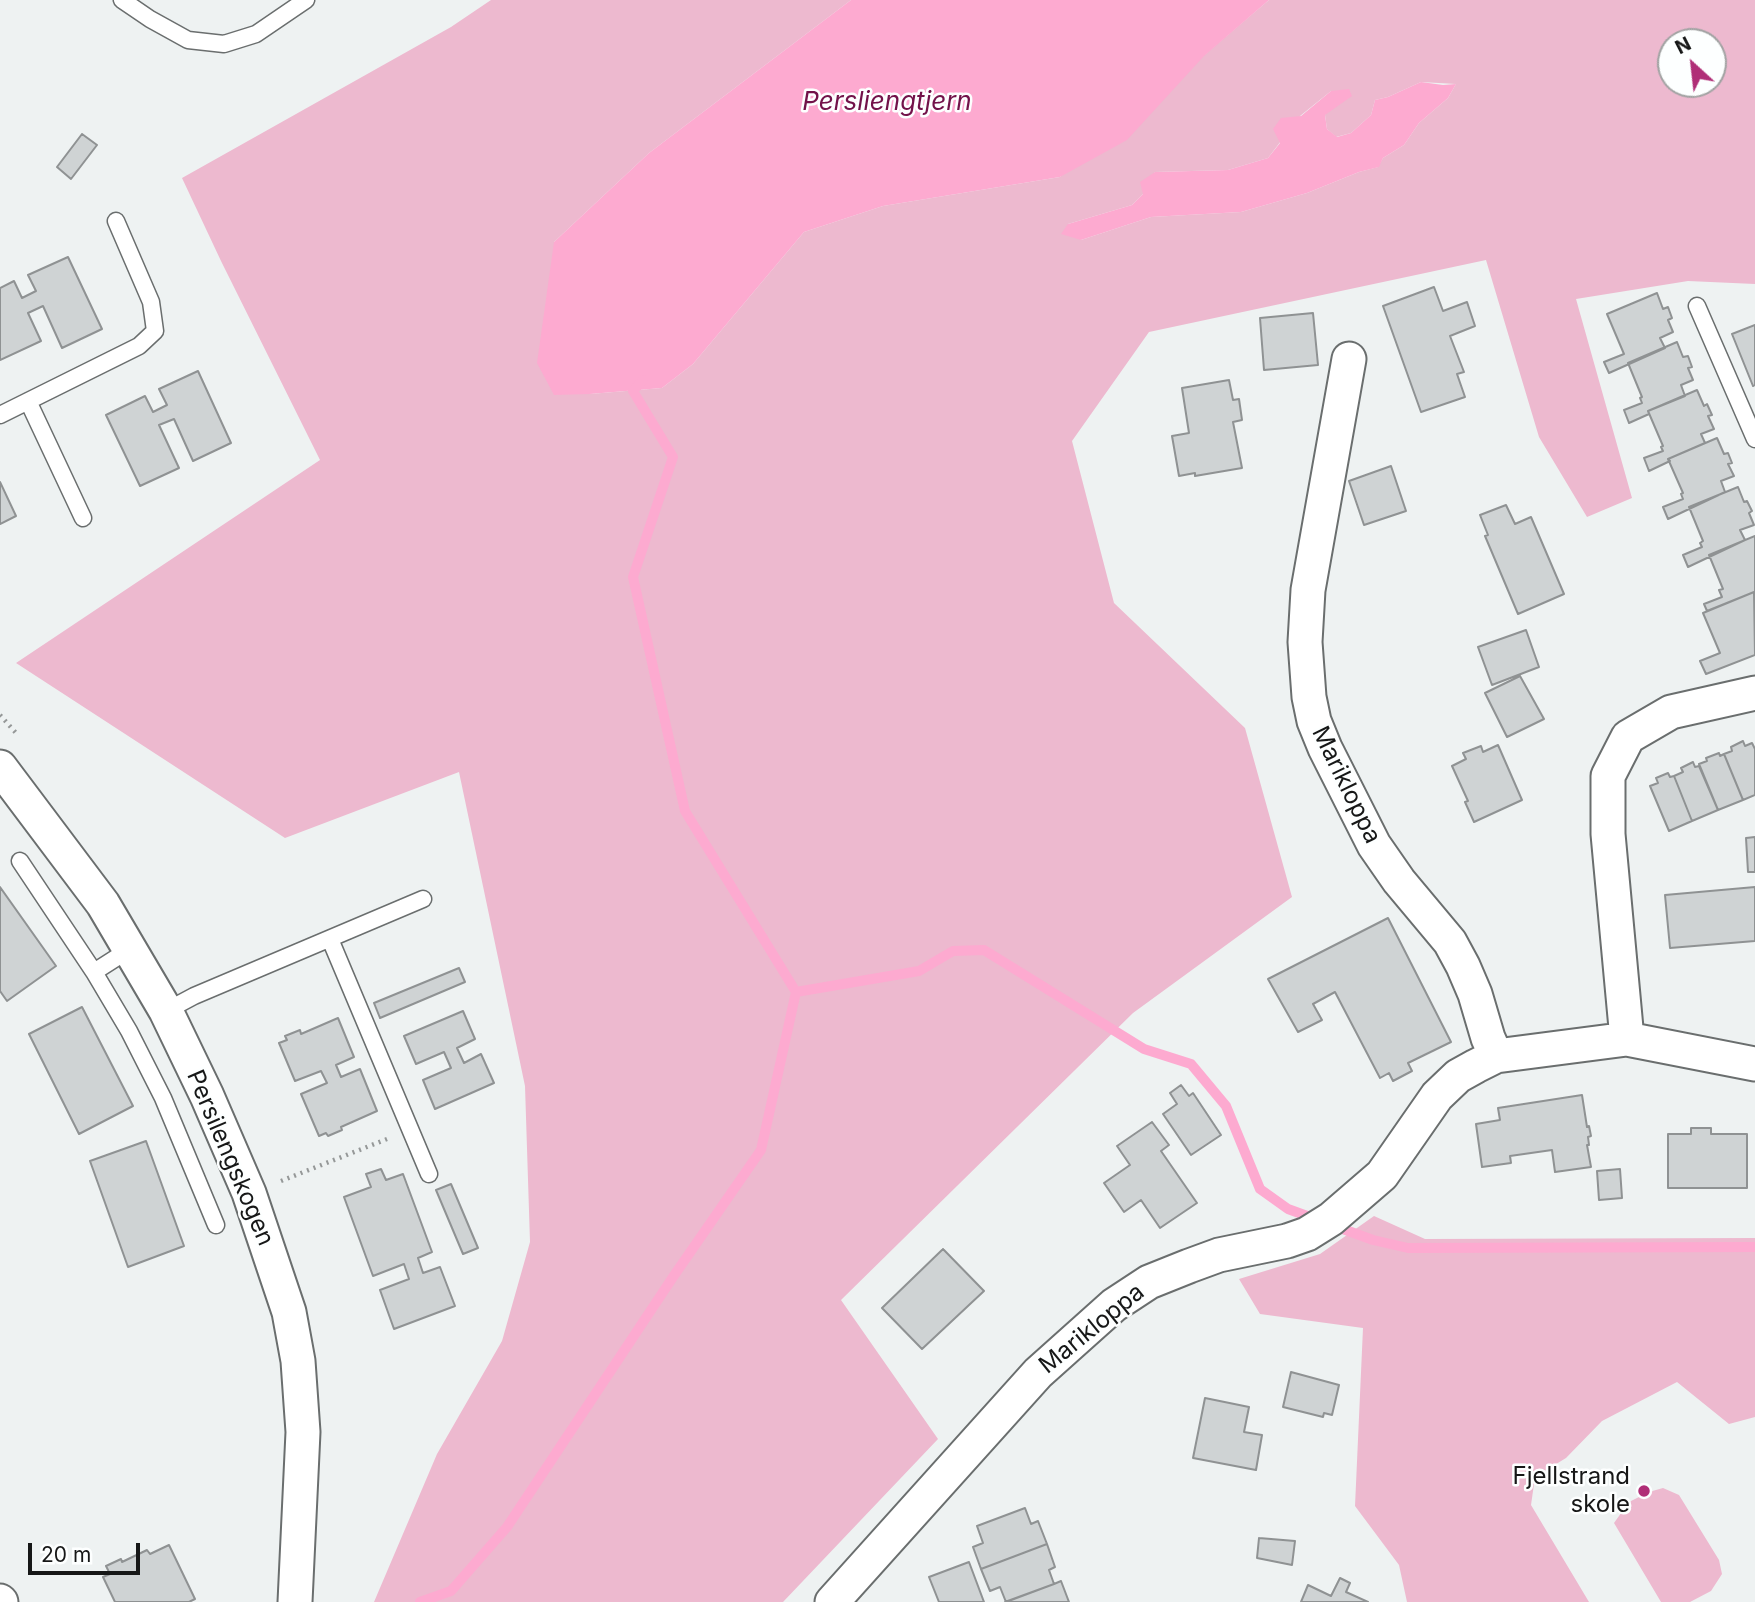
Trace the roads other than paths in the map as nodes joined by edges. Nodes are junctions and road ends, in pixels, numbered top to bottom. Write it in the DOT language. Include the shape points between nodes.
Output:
graph roads {
  1 [pos="122,0"];
  2 [pos="306,0"];
  3 [pos="117,221"];
  4 [pos="1698,306"];
  5 [pos="1349,359"];
  6 [pos="28,401"];
  7 [pos="0,415"];
  8 [pos="1755,439"];
  9 [pos="83,518"];
  10 [pos="1755,693"];
  11 [pos="0,767"];
  12 [pos="20,861"];
  13 [pos="424,899"];
  14 [pos="330,939"];
  15 [pos="130,949"];
  16 [pos="94,972"];
  17 [pos="166,1011"];
  18 [pos="1627,1038"];
  19 [pos="1496,1056"];
  20 [pos="1755,1064"];
  21 [pos="429,1174"];
  22 [pos="216,1225"];
  23 [pos="295,1602"];
  24 [pos="832,1602"];
  1 -- 2 [label="lane" via="188,40 224,44 256,34"];
  3 -- 6 [label="lane" via="151,302 155,331 139,346"];
  4 -- 8 [label="lane"];
  5 -- 19 [label="street, Marikloppa" via="1308,590 1305,642 1314,721 1374,845 1463,965"];
  6 -- 7 [label="lane"];
  6 -- 9 [label="lane"];
  10 -- 18 [label="street" via="1671,712 1628,737 1608,776 1608,834"];
  11 -- 15 [label="street, Persilengskogen" via="80,870"];
  12 -- 16 [label="lane"];
  13 -- 14 [label="lane"];
  14 -- 17 [label="lane"];
  14 -- 21 [label="lane"];
  15 -- 16 [label="lane"];
  15 -- 17 [label="street, Persilengskogen"];
  16 -- 22 [label="lane" via="163,1098"];
  17 -- 23 [label="street, Persilengskogen" via="249,1193 289,1312 303,1432"];
  18 -- 19 [label="street, Marikloppa"];
  18 -- 20 [label="street, Marikloppa"];
  19 -- 24 [label="street, Marikloppa" via="1458,1076 1437,1097 1382,1175 1331,1219 1287,1241 1209,1258 1149,1282 1114,1305 1038,1373"];
}
